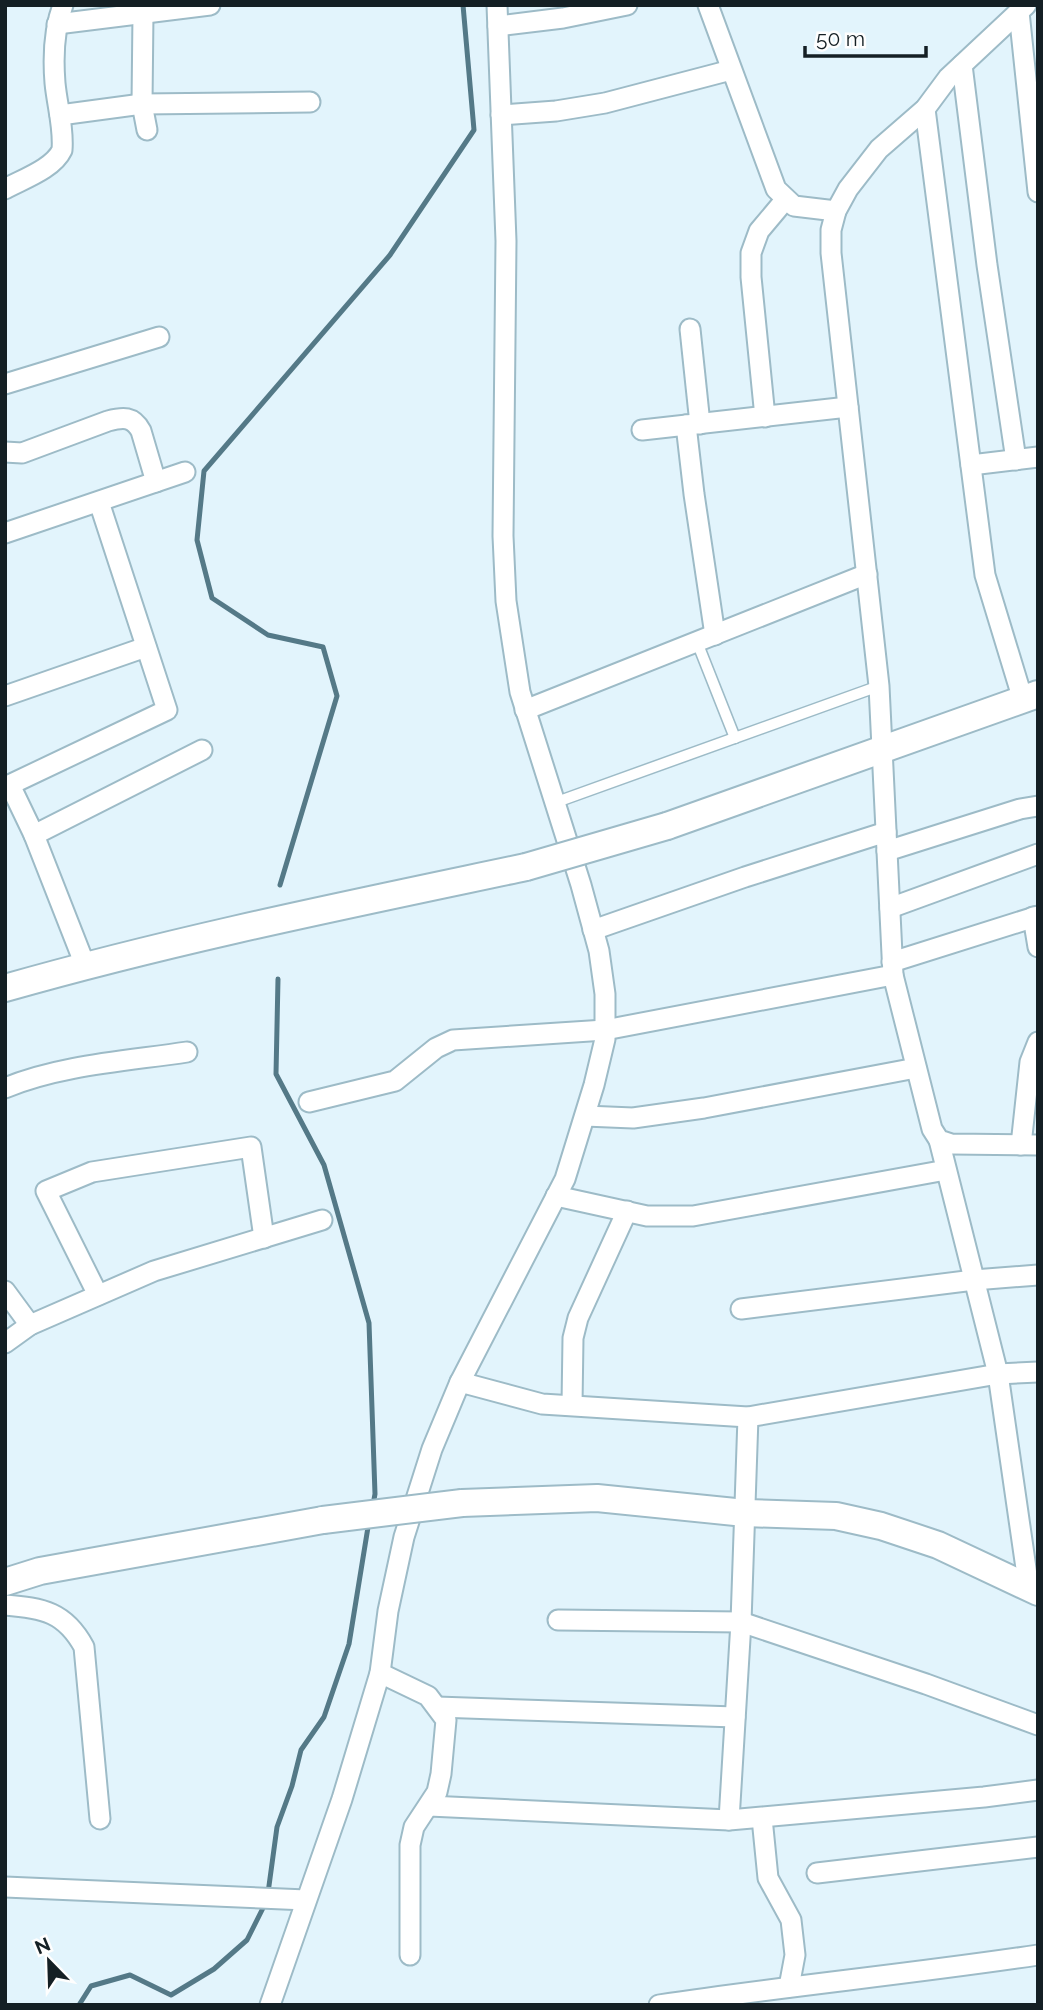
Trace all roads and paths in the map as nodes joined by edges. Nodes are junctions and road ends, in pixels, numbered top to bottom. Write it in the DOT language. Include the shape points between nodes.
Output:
graph roads {
  1 [pos="63,5"];
  2 [pos="210,5"];
  3 [pos="498,5"];
  4 [pos="627,5"];
  5 [pos="708,5"];
  6 [pos="1023,9"];
  7 [pos="582,10"];
  8 [pos="142,13"];
  9 [pos="57,24"];
  10 [pos="498,26"];
  11 [pos="962,65"];
  12 [pos="731,70"];
  13 [pos="310,102"];
  14 [pos="142,104"];
  15 [pos="925,109"];
  16 [pos="60,115"];
  17 [pos="501,115"];
  18 [pos="147,130"];
  19 [pos="7,181"];
  20 [pos="1038,192"];
  21 [pos="785,200"];
  22 [pos="836,211"];
  23 [pos="690,329"];
  24 [pos="159,337"];
  25 [pos="5,384"];
  26 [pos="848,407"];
  27 [pos="765,417"];
  28 [pos="693,424"];
  29 [pos="642,430"];
  30 [pos="5,452"];
  31 [pos="1038,457"];
  32 [pos="1016,460"];
  33 [pos="971,465"];
  34 [pos="185,472"];
  35 [pos="156,482"];
  36 [pos="99,502"];
  37 [pos="5,533"];
  38 [pos="867,574"];
  39 [pos="706,638"];
  40 [pos="146,647"];
  41 [pos="879,686"];
  42 [pos="5,696"];
  43 [pos="1030,697"];
  44 [pos="525,710"];
  45 [pos="735,738"];
  46 [pos="882,748"];
  47 [pos="202,750"];
  48 [pos="8,786"];
  49 [pos="554,803"];
  50 [pos="1038,806"];
  51 [pos="34,835"];
  52 [pos="887,842"];
  53 [pos="1038,854"];
  54 [pos="890,908"];
  55 [pos="1035,917"];
  56 [pos="593,930"];
  57 [pos="1038,947"];
  58 [pos="85,965"];
  59 [pos="893,968"];
  60 [pos="5,988"];
  61 [pos="605,1030"];
  62 [pos="1038,1042"];
  63 [pos="187,1052"];
  64 [pos="916,1068"];
  65 [pos="5,1087"];
  66 [pos="309,1102"];
  67 [pos="585,1116"];
  68 [pos="939,1140"];
  69 [pos="1029,1145"];
  70 [pos="946,1170"];
  71 [pos="556,1196"];
  72 [pos="627,1211"];
  73 [pos="322,1220"];
  74 [pos="264,1238"];
  75 [pos="1038,1275"];
  76 [pos="974,1280"];
  77 [pos="5,1291"];
  78 [pos="98,1295"];
  79 [pos="741,1309"];
  80 [pos="30,1325"];
  81 [pos="5,1343"];
  82 [pos="1038,1372"];
  83 [pos="998,1374"];
  84 [pos="460,1382"];
  85 [pos="572,1405"];
  86 [pos="748,1417"];
  87 [pos="745,1513"];
  88 [pos="5,1582"];
  89 [pos="1033,1590"];
  90 [pos="5,1605"];
  91 [pos="558,1620"];
  92 [pos="741,1622"];
  93 [pos="380,1673"];
  94 [pos="437,1707"];
  95 [pos="735,1717"];
  96 [pos="1038,1725"];
  97 [pos="1038,1790"];
  98 [pos="429,1807"];
  99 [pos="762,1818"];
  100 [pos="100,1819"];
  101 [pos="729,1820"];
  102 [pos="1038,1847"];
  103 [pos="817,1873"];
  104 [pos="5,1887"];
  105 [pos="306,1900"];
  106 [pos="410,1955"];
  107 [pos="1038,1955"];
  108 [pos="789,1987"];
  109 [pos="725,2000"];
  110 [pos="270,2005"];
  111 [pos="659,2005"];
  1 -- 9 [label="street"];
  2 -- 8 [label="street"];
  3 -- 10 [label="street"];
  4 -- 7 [label="street"];
  5 -- 12 [label="street"];
  6 -- 11 [label="street"];
  6 -- 20 [label="street"];
  7 -- 10 [label="street"];
  8 -- 9 [label="street"];
  8 -- 14 [label="street"];
  9 -- 16 [label="street" via="55,82"];
  10 -- 17 [label="street"];
  11 -- 15 [label="street"];
  11 -- 32 [label="street"];
  12 -- 17 [label="street" via="605,103"];
  12 -- 21 [label="street" via="768,172"];
  13 -- 14 [label="street"];
  14 -- 16 [label="street"];
  14 -- 18 [label="street"];
  15 -- 22 [label="street" via="879,149"];
  15 -- 33 [label="street"];
  16 -- 19 [label="street" via="63,143 58,157"];
  17 -- 44 [label="street" via="506,241 503,536 506,601"];
  21 -- 22 [label="street" via="794,206"];
  21 -- 27 [label="street" via="759,231 751,253"];
  22 -- 26 [label="street" via="831,253"];
  23 -- 28 [label="street"];
  24 -- 25 [label="street"];
  26 -- 27 [label="street"];
  26 -- 38 [label="street"];
  27 -- 28 [label="street"];
  28 -- 29 [label="street"];
  28 -- 39 [label="street"];
  30 -- 35 [label="street" via="22,453 108,421 130,419 141,431"];
  31 -- 32 [label="street"];
  32 -- 33 [label="street"];
  33 -- 43 [label="street" via="985,575"];
  34 -- 35 [label="street"];
  35 -- 36 [label="street"];
  36 -- 37 [label="street"];
  36 -- 40 [label="street"];
  38 -- 39 [label="street"];
  38 -- 41 [label="street"];
  39 -- 44 [label="street"];
  39 -- 45 [label="lane"];
  40 -- 42 [label="street"];
  40 -- 48 [label="street" via="167,709"];
  41 -- 45 [label="lane"];
  41 -- 46 [label="street"];
  43 -- 46 [label="street"];
  44 -- 49 [label="street"];
  45 -- 49 [label="lane"];
  46 -- 52 [label="street"];
  46 -- 58 [label="street, bridge" via="667,826 526,867"];
  47 -- 51 [label="street"];
  48 -- 51 [label="street"];
  49 -- 56 [label="street"];
  50 -- 52 [label="street"];
  51 -- 58 [label="street"];
  52 -- 54 [label="street"];
  52 -- 56 [label="street" via="745,877"];
  53 -- 54 [label="street"];
  54 -- 59 [label="street"];
  55 -- 57 [label="street"];
  55 -- 59 [label="street"];
  56 -- 61 [label="street"];
  58 -- 60 [label="street"];
  59 -- 61 [label="street"];
  59 -- 64 [label="street"];
  61 -- 66 [label="street" via="453,1040 395,1081"];
  61 -- 67 [label="street"];
  62 -- 69 [label="street" via="1030,1062"];
  63 -- 65 [label="street" via="34,1077"];
  64 -- 67 [label="street" via="669,1113 633,1118"];
  64 -- 68 [label="street"];
  67 -- 71 [label="street"];
  68 -- 69 [label="street"];
  68 -- 70 [label="street"];
  70 -- 72 [label="street" via="693,1216"];
  70 -- 76 [label="street"];
  71 -- 72 [label="street"];
  71 -- 84 [label="street"];
  72 -- 85 [label="street" via="578,1318 573,1338"];
  73 -- 74 [label="street"];
  74 -- 78 [label="street" via="154,1272"];
  74 -- 78 [label="street" via="251,1147 92,1172 46,1191"];
  75 -- 76 [label="street"];
  76 -- 79 [label="street"];
  76 -- 83 [label="street"];
  77 -- 80 [label="street"];
  78 -- 80 [label="street"];
  80 -- 81 [label="street"];
  82 -- 83 [label="street"];
  83 -- 86 [label="street"];
  83 -- 89 [label="street"];
  84 -- 85 [label="street" via="542,1404"];
  84 -- 93 [label="street" via="404,1537"];
  85 -- 86 [label="street"];
  86 -- 87 [label="street"];
  87 -- 88 [label="street, bridge" via="597,1498 462,1503 323,1520 40,1571"];
  87 -- 89 [label="street" via="836,1516 881,1526 939,1545"];
  87 -- 92 [label="street"];
  90 -- 100 [label="street" via="59,1616 84,1647"];
  91 -- 92 [label="street"];
  92 -- 95 [label="street"];
  92 -- 96 [label="street"];
  93 -- 94 [label="street" via="428,1696"];
  93 -- 105 [label="street"];
  94 -- 95 [label="street"];
  94 -- 98 [label="street" via="446,1720 446,1733 441,1774"];
  95 -- 101 [label="street"];
  97 -- 99 [label="street"];
  98 -- 101 [label="street"];
  98 -- 106 [label="street" via="414,1827 410,1845"];
  99 -- 101 [label="street"];
  99 -- 108 [label="street" via="768,1878 791,1920 795,1955"];
  102 -- 103 [label="street"];
  104 -- 105 [label="street"];
  105 -- 110 [label="street"];
  107 -- 108 [label="street"];
  108 -- 109 [label="street"];
  109 -- 111 [label="street"];
}
